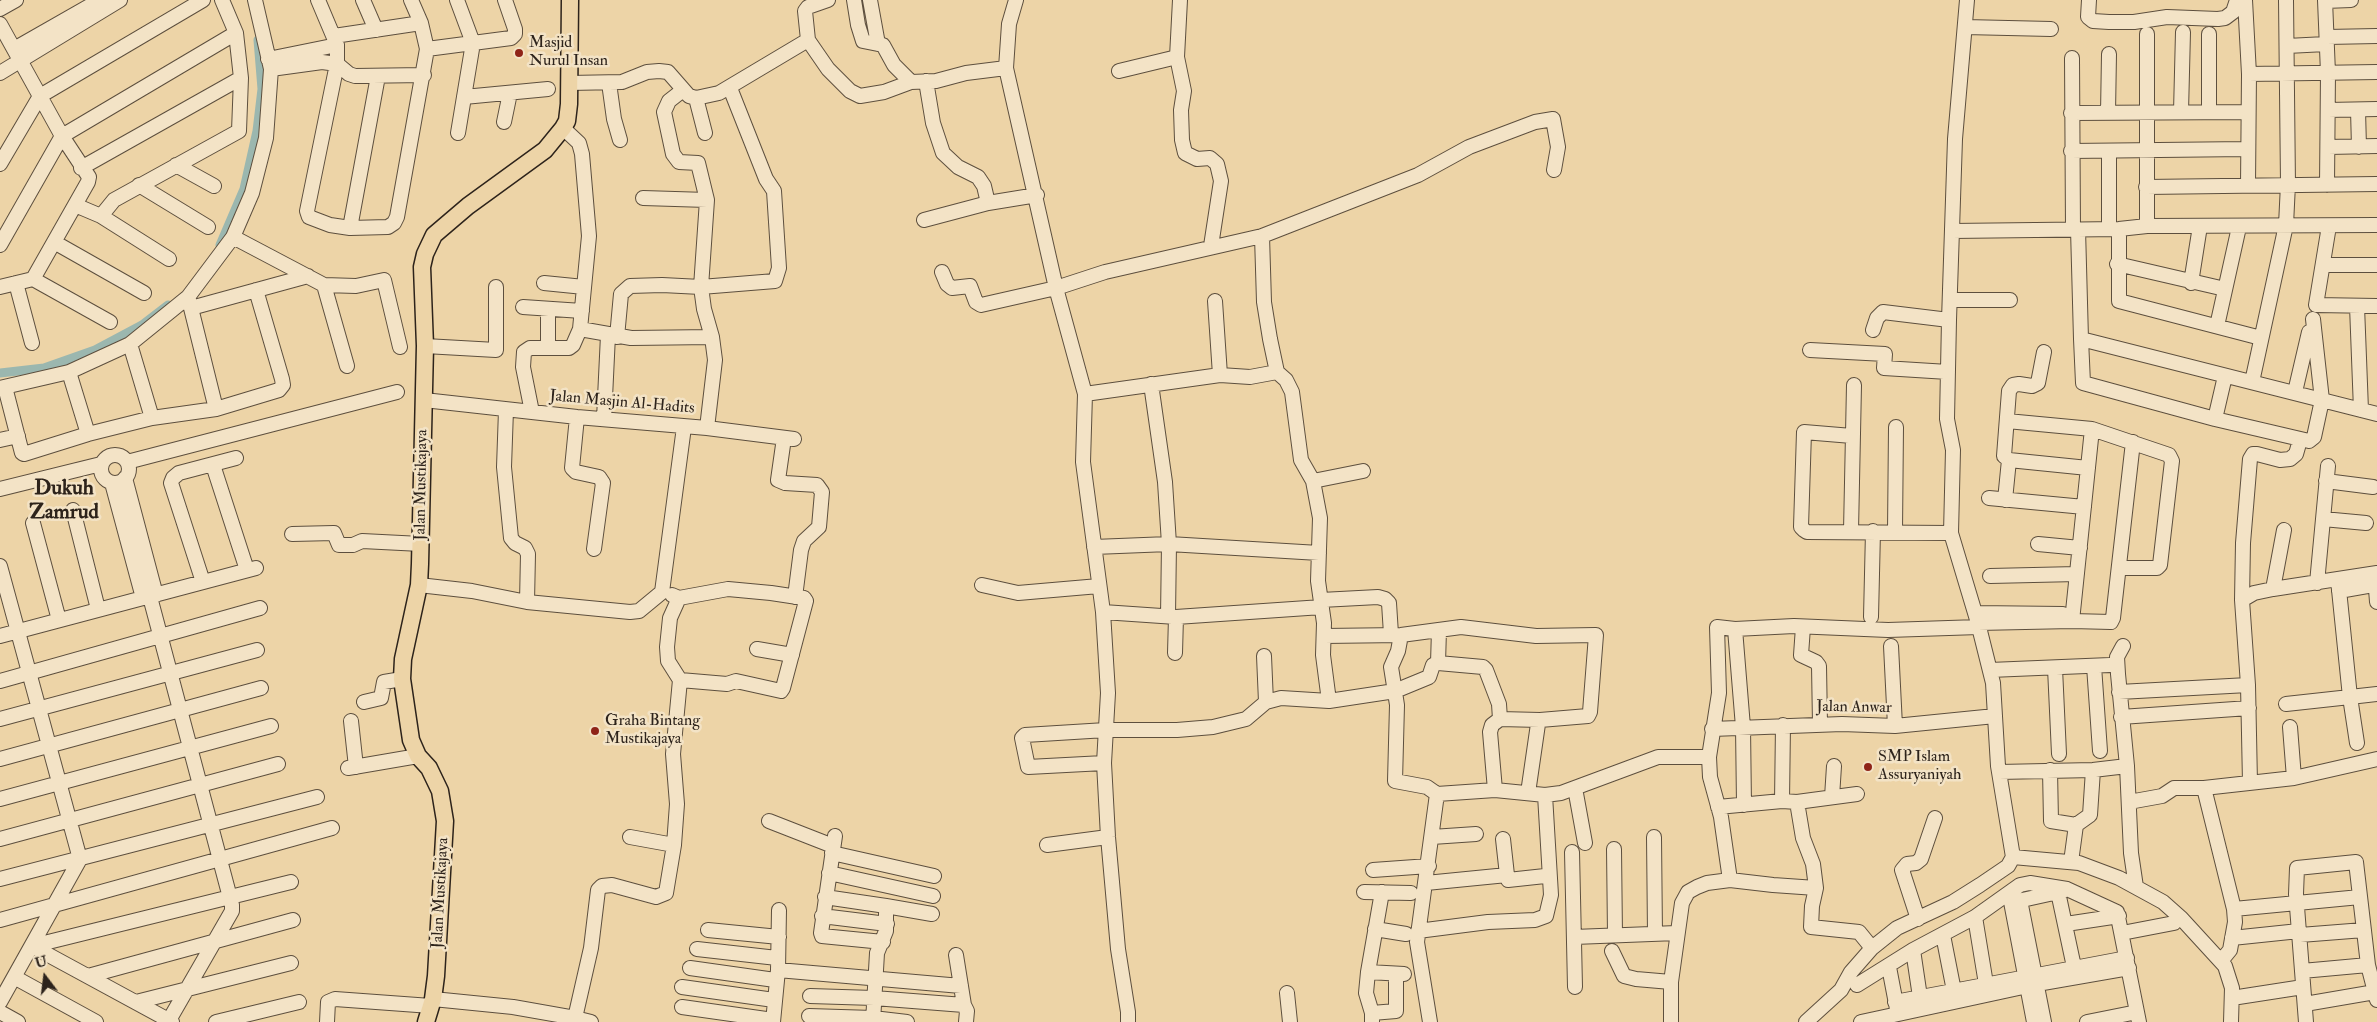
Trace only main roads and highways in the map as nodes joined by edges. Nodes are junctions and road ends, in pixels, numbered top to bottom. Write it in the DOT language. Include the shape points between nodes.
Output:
graph roads {
  1 [pos="570,0"];
  2 [pos="426,1022"];
  1 -- 2 [label="main road, Jalan Mustikajaya" via="568,113 563,128 545,150 434,235 422,267 425,346 421,544 419,585 403,659 402,679 411,740 440,791 445,821 432,1002"];
}
